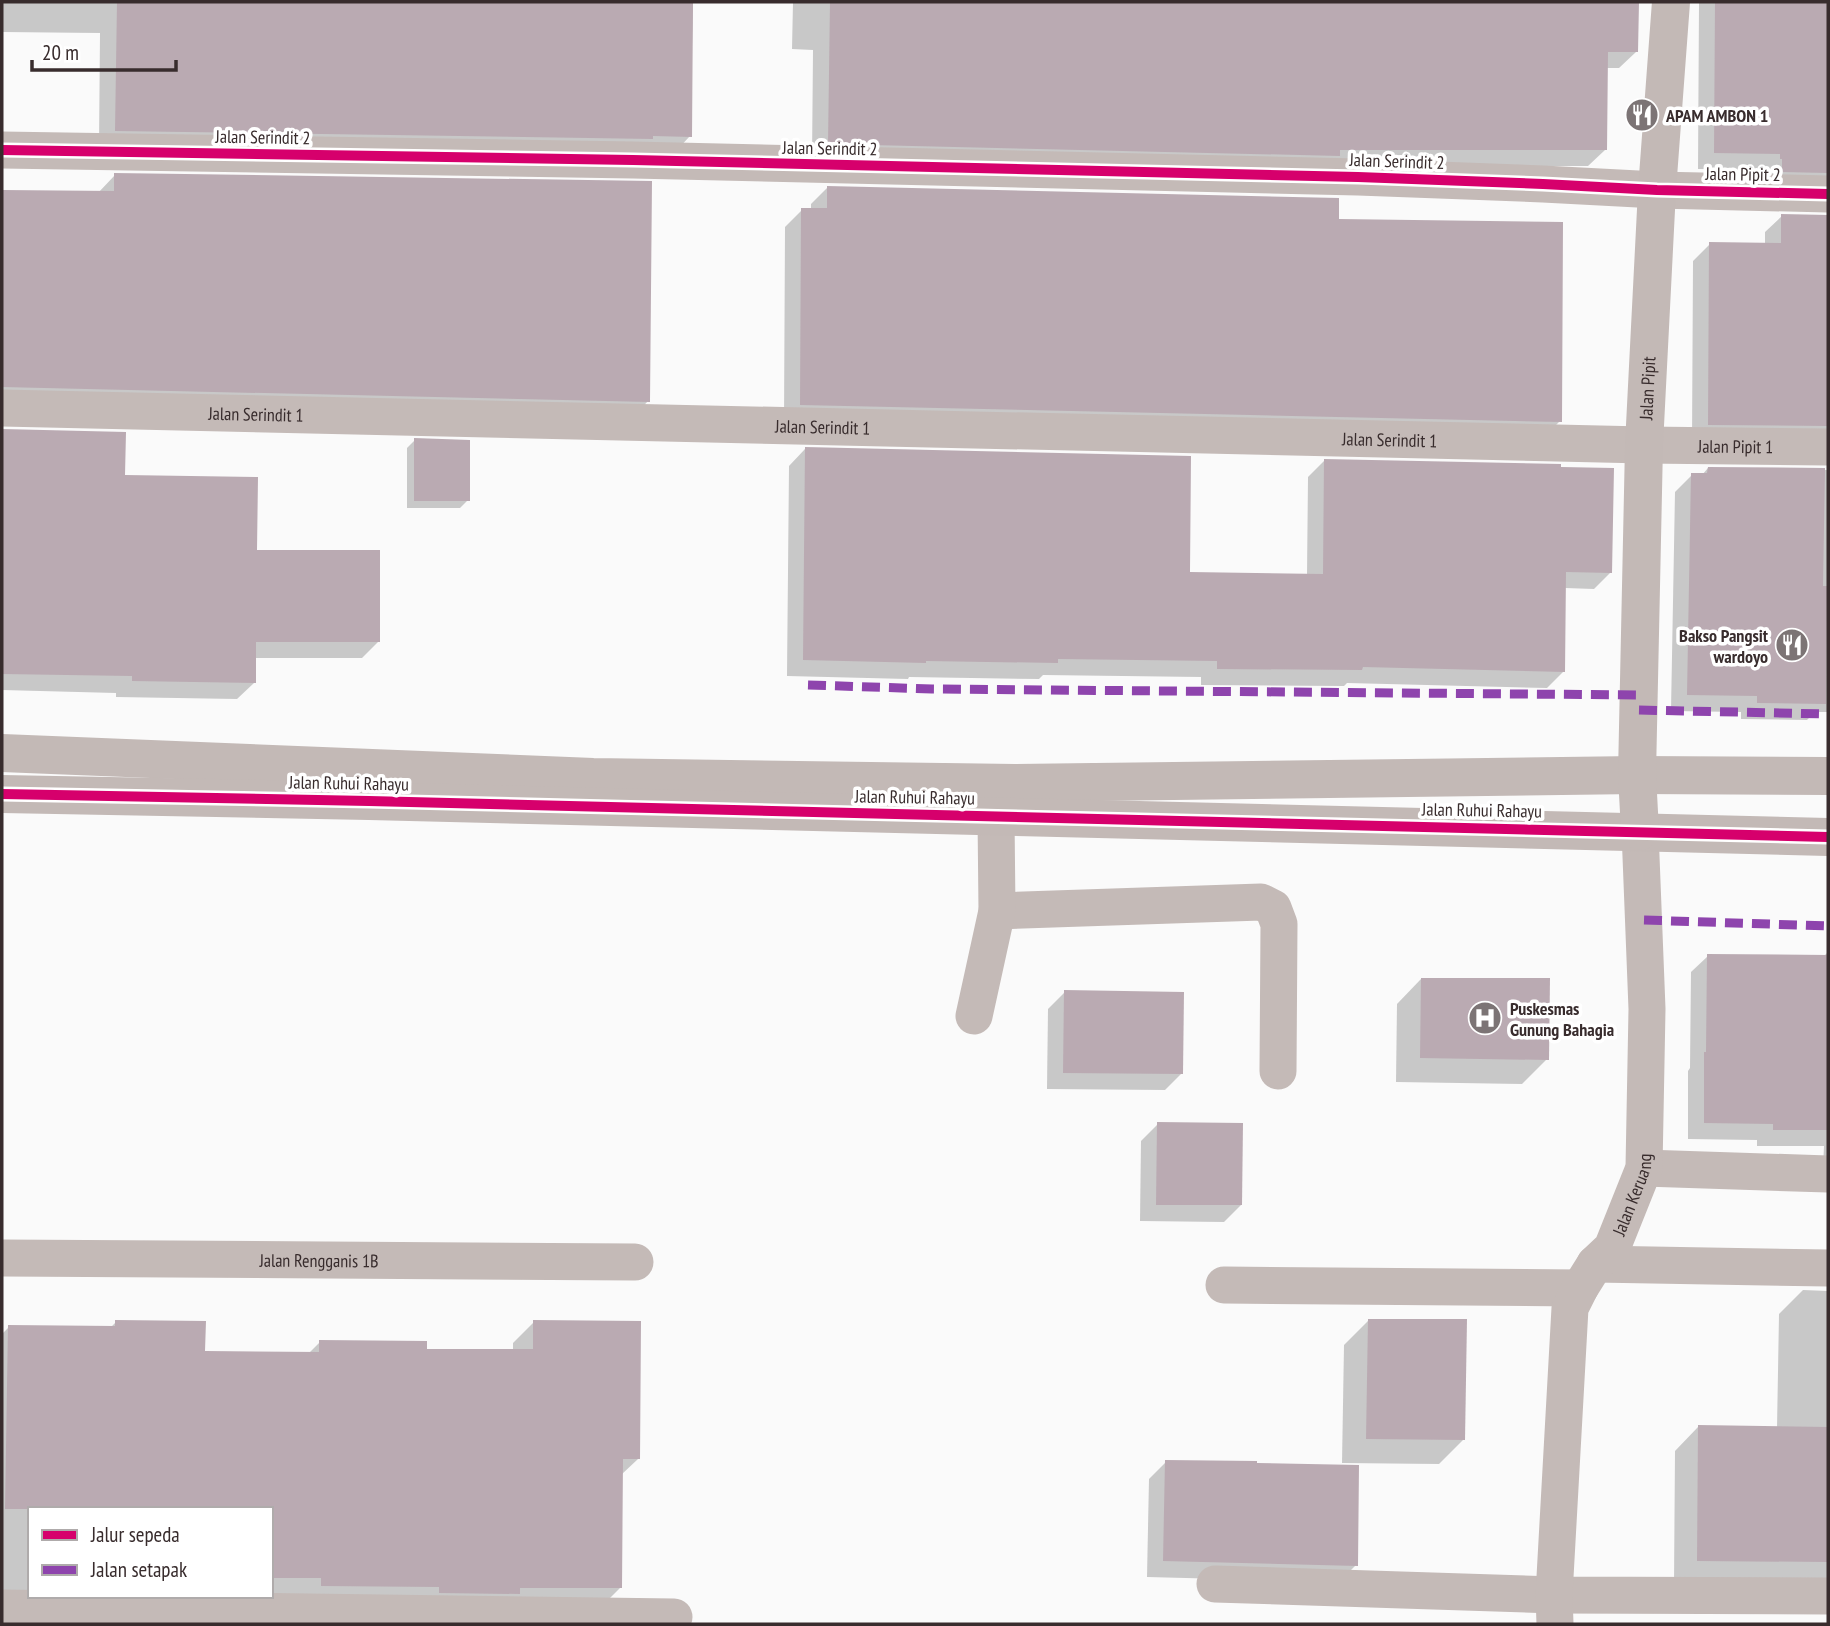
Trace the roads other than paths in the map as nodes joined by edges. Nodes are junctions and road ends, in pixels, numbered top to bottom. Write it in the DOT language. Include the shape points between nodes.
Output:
graph roads {
  1 [pos="1671,2"];
  2 [pos="2,150"];
  3 [pos="1657,190"];
  4 [pos="1828,194"];
  5 [pos="2,408"];
  6 [pos="1644,445"];
  7 [pos="1828,447"];
  8 [pos="2,753"];
  9 [pos="1637,775"];
  10 [pos="1828,776"];
  11 [pos="2,794"];
  12 [pos="996,816"];
  13 [pos="1640,831"];
  14 [pos="1828,837"];
  15 [pos="997,911"];
  16 [pos="974,1016"];
  17 [pos="1278,1071"];
  18 [pos="1644,1168"];
  19 [pos="1828,1174"];
  20 [pos="2,1258"];
  21 [pos="635,1262"];
  22 [pos="1828,1268"];
  23 [pos="1587,1276"];
  24 [pos="1224,1284"];
  25 [pos="1215,1584"];
  26 [pos="1828,1596"];
  27 [pos="2,1608"];
  28 [pos="1555,1609"];
  29 [pos="674,1617"];
  1 -- 3 [label="main road, Jalan Pipit"];
  2 -- 3 [label="street, Jalan Serindit 2" via="1358,177"];
  3 -- 4 [label="street, Jalan Pipit 2"];
  3 -- 6 [label="main road, Jalan Pipit"];
  5 -- 6 [label="street, Jalan Serindit 1"];
  6 -- 7 [label="street, Jalan Pipit 1"];
  6 -- 9 [label="main road, Jalan Pipit"];
  8 -- 9 [label="main road, Jalan Ruhui Rahayu" via="593,777 975,783"];
  9 -- 10 [label="main road, Jalan Ruhui Rahayu"];
  9 -- 13 [label="main road, Jalan Pipit"];
  11 -- 12 [label="main road, Jalan Ruhui Rahayu"];
  12 -- 13 [label="main road, Jalan Ruhui Rahayu"];
  12 -- 15 [label="street"];
  13 -- 14 [label="main road, Jalan Ruhui Rahayu"];
  13 -- 18 [label="street, Jalan Keruang" via="1647,1009"];
  15 -- 16 [label="street"];
  15 -- 17 [label="street" via="1261,902 1273,908 1279,924"];
  18 -- 19 [label="street"];
  18 -- 23 [label="street, Jalan Keruang" via="1612,1248"];
  20 -- 21 [label="street, Jalan Rengganis 1B"];
  22 -- 23 [label="street"];
  23 -- 24 [label="street"];
  23 -- 28 [label="street, Jalan Keruang" via="1570,1308"];
  25 -- 28 [label="street"];
  26 -- 28 [label="street"];
  27 -- 29 [label="street"];
}
